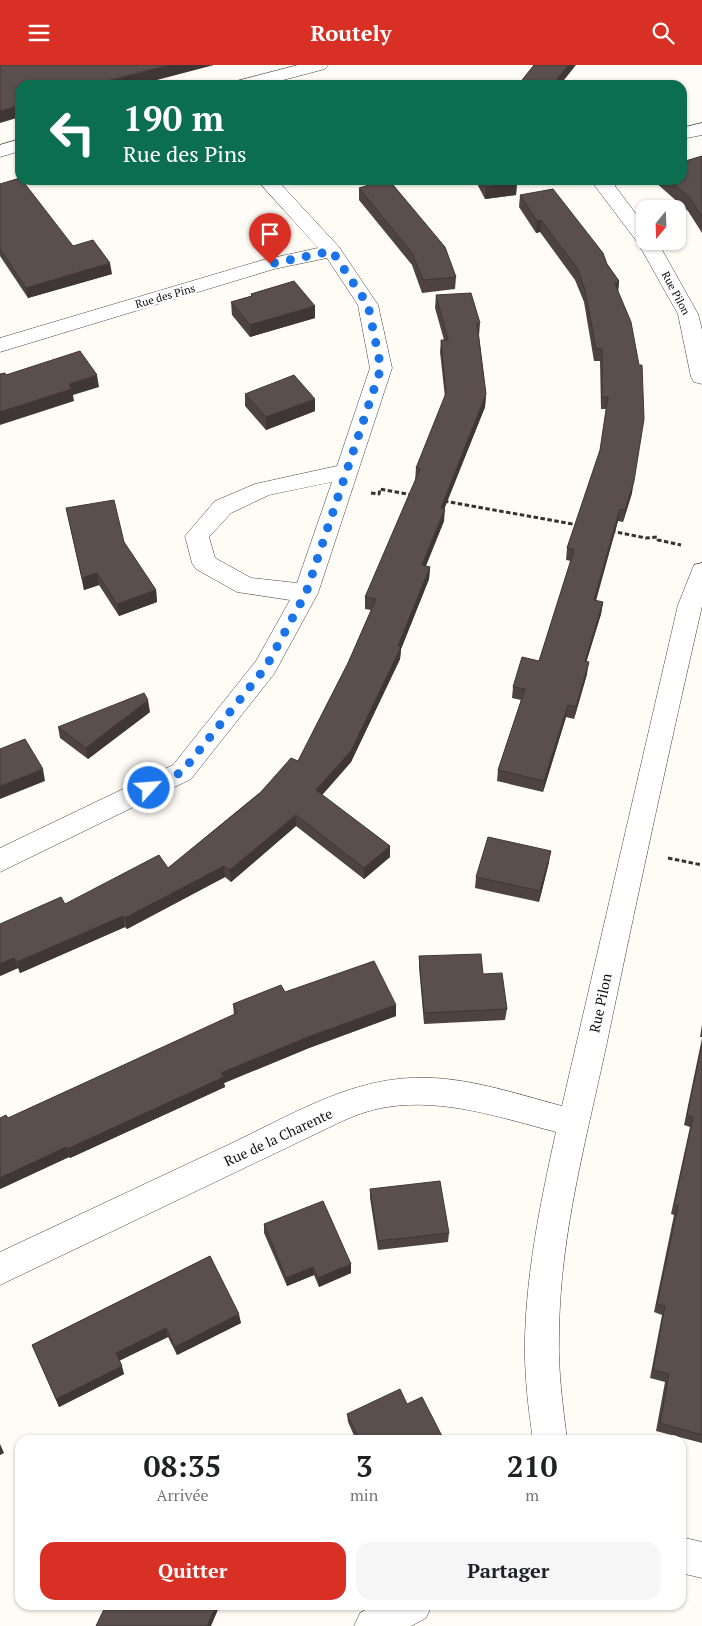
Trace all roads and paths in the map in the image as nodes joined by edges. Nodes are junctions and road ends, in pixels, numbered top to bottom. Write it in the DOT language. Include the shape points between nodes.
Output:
graph roads {
  1 [pos="319,65"];
  2 [pos="262,80"];
  3 [pos="702,129"];
  4 [pos="687,133"];
  5 [pos="15,146"];
  6 [pos="0,151"];
  7 [pos="272,185"];
  8 [pos="605,185"];
  9 [pos="636,227"];
  10 [pos="652,250"];
  11 [pos="332,251"];
  12 [pos="0,345"];
  13 [pos="702,377"];
  14 [pos="347,471"];
  15 [pos="366,489"];
  16 [pos="418,496"];
  17 [pos="437,500"];
  18 [pos="580,526"];
  19 [pos="608,531"];
  20 [pos="681,545"];
  21 [pos="702,571"];
  22 [pos="306,593"];
  23 [pos="668,858"];
  24 [pos="0,861"];
  25 [pos="702,865"];
  26 [pos="574,1123"];
  27 [pos="0,1269"];
  28 [pos="549,1435"];
  29 [pos="686,1556"];
  30 [pos="702,1560"];
  31 [pos="403,1610"];
  32 [pos="373,1626"];
  1 -- 2 [label="street"];
  3 -- 4 [label="street"];
  5 -- 6 [label="street"];
  7 -- 11 [label="street"];
  8 -- 9 [label="street, Rue Pilon"];
  10 -- 13 [label="street, Rue Pilon" via="688,314"];
  11 -- 12 [label="street, Rue des Pins" via="270,264"];
  11 -- 14 [label="street" via="368,305 381,368"];
  14 -- 22 [label="street"];
  14 -- 22 [label="street" via="263,489 222,507 197,536 204,563 246,586"];
  15 -- 16 [label="path" via="379,494 380,489"];
  17 -- 18 [label="path"];
  19 -- 20 [label="path" via="657,537 658,541"];
  21 -- 26 [label="street, Rue Pilon" via="688,614 633,851"];
  22 -- 24 [label="street" via="266,667 182,772"];
  23 -- 25 [label="path"];
  26 -- 27 [label="street, Rue de la Charente" via="444,1093 405,1091 370,1097 319,1117"];
  26 -- 28 [label="street, Rue Pilon" via="550,1241 542,1306 543,1384"];
  29 -- 30 [label="street"];
  31 -- 32 [label="street"];
}
